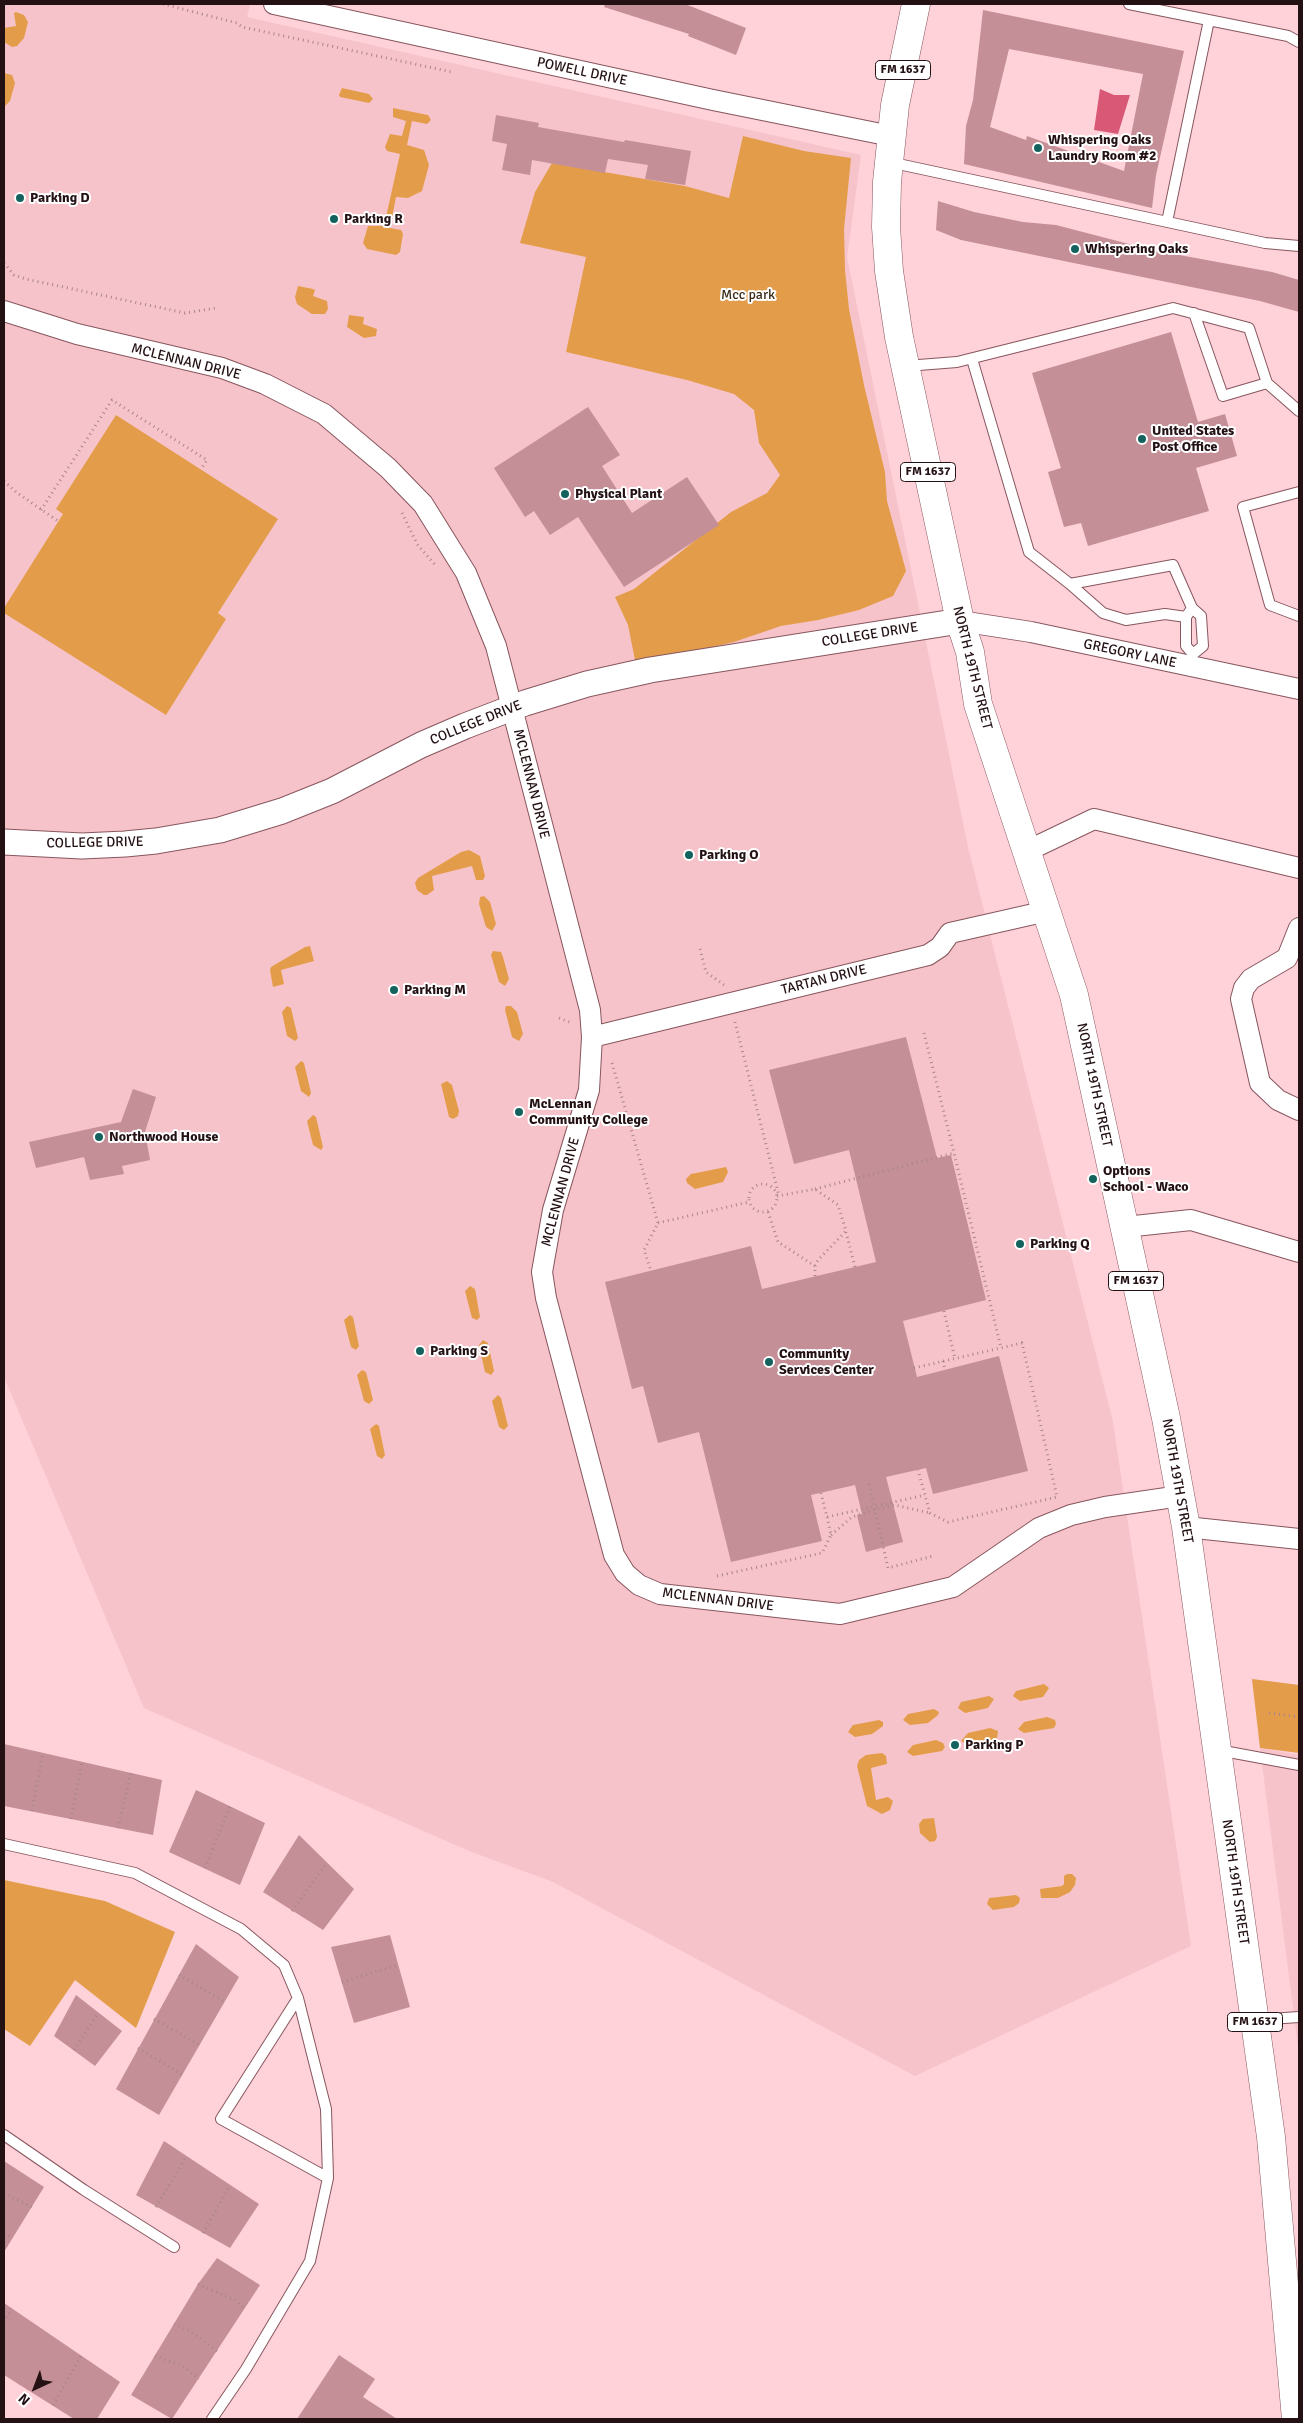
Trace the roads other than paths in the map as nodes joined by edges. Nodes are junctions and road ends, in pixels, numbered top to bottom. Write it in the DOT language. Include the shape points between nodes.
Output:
graph roads {
  1 [pos="274,4"];
  2 [pos="916,4"];
  3 [pos="1129,4"];
  4 [pos="1208,20"];
  5 [pos="1299,42"];
  6 [pos="891,136"];
  7 [pos="889,162"];
  8 [pos="1167,222"];
  9 [pos="1299,246"];
  10 [pos="4,311"];
  11 [pos="1194,313"];
  12 [pos="972,358"];
  13 [pos="905,366"];
  14 [pos="1267,383"];
  15 [pos="1299,410"];
  16 [pos="1299,492"];
  17 [pos="1070,584"];
  18 [pos="1189,612"];
  19 [pos="1299,616"];
  20 [pos="960,621"];
  21 [pos="1193,660"];
  22 [pos="1299,689"];
  23 [pos="512,708"];
  24 [pos="4,842"];
  25 [pos="1027,851"];
  26 [pos="1299,868"];
  27 [pos="1047,911"];
  28 [pos="1299,928"];
  29 [pos="592,1037"];
  30 [pos="1299,1110"];
  31 [pos="1125,1227"];
  32 [pos="1299,1252"];
  33 [pos="1180,1496"];
  34 [pos="1186,1527"];
  35 [pos="1299,1539"];
  36 [pos="1217,1750"];
  37 [pos="1299,1765"];
  38 [pos="4,1844"];
  39 [pos="298,1998"];
  40 [pos="1299,2017"];
  41 [pos="1255,2020"];
  42 [pos="4,2135"];
  43 [pos="328,2178"];
  44 [pos="174,2247"];
  45 [pos="212,2419"];
  46 [pos="1296,2419"];
  1 -- 6 [label="street, POWELL DRIVE"];
  2 -- 6 [label="main road, NORTH 19TH STREET / FM 1637"];
  3 -- 4 [label="lane"];
  4 -- 5 [label="lane" via="1288,36"];
  4 -- 8 [label="lane"];
  6 -- 7 [label="main road, NORTH 19TH STREET / FM 1637"];
  7 -- 8 [label="lane"];
  7 -- 13 [label="main road, NORTH 19TH STREET / FM 1637" via="888,271"];
  8 -- 9 [label="lane" via="1265,243"];
  10 -- 23 [label="street, MCLENNAN DRIVE" via="103,341 222,368 265,384 324,414 388,468 423,504 466,573 484,612"];
  11 -- 12 [label="lane" via="1173,308"];
  11 -- 14 [label="lane" via="1249,328"];
  11 -- 14 [label="lane" via="1223,396"];
  12 -- 13 [label="lane"];
  12 -- 17 [label="lane" via="1029,552"];
  13 -- 20 [label="main road, NORTH 19TH STREET / FM 1637"];
  14 -- 15 [label="lane"];
  16 -- 19 [label="lane" via="1243,507 1270,605"];
  17 -- 18 [label="lane" via="1103,613 1126,620"];
  17 -- 18 [label="lane" via="1173,565"];
  18 -- 21 [label="lane" via="1186,646"];
  18 -- 21 [label="lane" via="1202,616 1203,646"];
  20 -- 21 [label="street, GREGORY LANE"];
  20 -- 23 [label="street, COLLEGE DRIVE" via="650,670 587,684"];
  20 -- 25 [label="main road, NORTH 19TH STREET / FM 1637" via="970,652 978,704"];
  21 -- 22 [label="street, GREGORY LANE"];
  23 -- 24 [label="street, COLLEGE DRIVE" via="421,745 332,791 220,830 125,844 82,846"];
  23 -- 29 [label="street, MCLENNAN DRIVE" via="590,1010"];
  25 -- 26 [label="street" via="1094,818"];
  25 -- 27 [label="main road, NORTH 19TH STREET / FM 1637"];
  27 -- 29 [label="street, TARTAN DRIVE" via="950,933 940,947 928,955"];
  27 -- 31 [label="main road, NORTH 19TH STREET / FM 1637" via="1074,995"];
  28 -- 30 [label="street" via="1287,958 1251,979 1241,1000 1260,1083 1278,1100"];
  29 -- 33 [label="street, MCLENNAN DRIVE" via="589,1090 553,1210 542,1272 546,1298 614,1555 625,1573 639,1585 660,1594 840,1614 953,1587 1039,1528 1071,1515"];
  31 -- 32 [label="street" via="1191,1220"];
  31 -- 33 [label="main road, NORTH 19TH STREET / FM 1637"];
  33 -- 34 [label="main road, NORTH 19TH STREET / FM 1637"];
  34 -- 35 [label="street"];
  34 -- 36 [label="main road, NORTH 19TH STREET / FM 1637"];
  36 -- 37 [label="lane"];
  36 -- 41 [label="main road, NORTH 19TH STREET / FM 1637"];
  38 -- 39 [label="lane" via="143,1877 241,1929 284,1965"];
  39 -- 43 [label="lane" via="326,2109"];
  39 -- 43 [label="lane" via="221,2119"];
  40 -- 41 [label="lane"];
  41 -- 46 [label="main road, NORTH 19TH STREET / FM 1637" via="1271,2137"];
  42 -- 44 [label="lane"];
  43 -- 45 [label="lane" via="310,2261 246,2369"];
}
